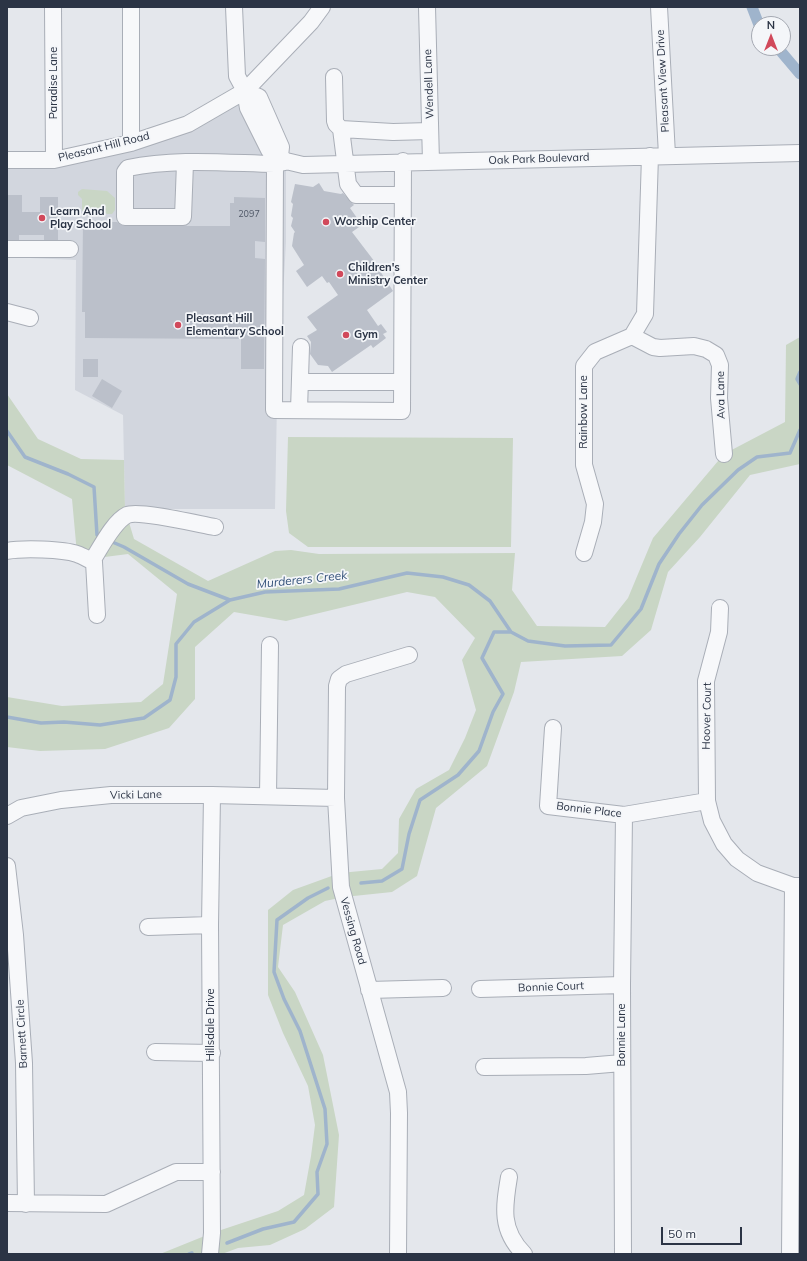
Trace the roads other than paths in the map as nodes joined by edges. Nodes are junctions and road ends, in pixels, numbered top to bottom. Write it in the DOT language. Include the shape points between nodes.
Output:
graph roads {
  1 [pos="53,7"];
  2 [pos="131,7"];
  3 [pos="234,7"];
  4 [pos="322,7"];
  5 [pos="427,7"];
  6 [pos="659,7"];
  7 [pos="334,77"];
  8 [pos="245,91"];
  9 [pos="341,129"];
  10 [pos="430,131"];
  11 [pos="131,143"];
  12 [pos="800,153"];
  13 [pos="667,155"];
  14 [pos="650,156"];
  15 [pos="7,160"];
  16 [pos="54,160"];
  17 [pos="280,161"];
  18 [pos="403,161"];
  19 [pos="431,162"];
  20 [pos="185,163"];
  21 [pos="346,163"];
  22 [pos="403,195"];
  23 [pos="7,249"];
  24 [pos="70,249"];
  25 [pos="7,312"];
  26 [pos="30,318"];
  27 [pos="632,336"];
  28 [pos="301,346"];
  29 [pos="300,382"];
  30 [pos="402,382"];
  31 [pos="299,410"];
  32 [pos="724,454"];
  33 [pos="214,527"];
  34 [pos="7,551"];
  35 [pos="584,553"];
  36 [pos="92,561"];
  37 [pos="720,608"];
  38 [pos="97,615"];
  39 [pos="270,645"];
  40 [pos="409,655"];
  41 [pos="553,728"];
  42 [pos="212,795"];
  43 [pos="268,796"];
  44 [pos="336,798"];
  45 [pos="707,801"];
  46 [pos="624,815"];
  47 [pos="7,816"];
  48 [pos="7,866"];
  49 [pos="796,886"];
  50 [pos="210,925"];
  51 [pos="148,927"];
  52 [pos="622,985"];
  53 [pos="443,988"];
  54 [pos="480,989"];
  55 [pos="369,990"];
  56 [pos="155,1052"];
  57 [pos="212,1053"];
  58 [pos="622,1063"];
  59 [pos="484,1067"];
  60 [pos="796,1088"];
  61 [pos="212,1172"];
  62 [pos="509,1177"];
  63 [pos="7,1203"];
  64 [pos="26,1204"];
  65 [pos="210,1254"];
  66 [pos="398,1254"];
  67 [pos="524,1254"];
  68 [pos="623,1254"];
  69 [pos="790,1254"];
  1 -- 16 [label="street, Paradise Lane"];
  2 -- 11 [label="street"];
  3 -- 8 [label="street" via="237,76"];
  4 -- 8 [label="street, Pleasant Hill Road" via="311,22"];
  5 -- 10 [label="street, Wendell Lane"];
  6 -- 13 [label="street, Pleasant View Drive"];
  7 -- 9 [label="street" via="335,121"];
  8 -- 11 [label="street, Pleasant Hill Road" via="188,124"];
  8 -- 17 [label="street" via="259,97 281,147"];
  9 -- 10 [label="street"];
  9 -- 21 [label="street"];
  10 -- 19 [label="street, Wendell Lane"];
  11 -- 16 [label="street, Pleasant Hill Road"];
  12 -- 13 [label="street, Oak Park Boulevard"];
  13 -- 14 [label="street, Oak Park Boulevard"];
  14 -- 19 [label="street, Oak Park Boulevard"];
  14 -- 27 [label="street" via="645,314"];
  15 -- 16 [label="street, Pleasant Hill Road"];
  17 -- 20 [label="street, Oak Park Boulevard"];
  17 -- 21 [label="street, Oak Park Boulevard" via="303,165"];
  17 -- 31 [label="street" via="274,410"];
  18 -- 19 [label="street, Oak Park Boulevard"];
  18 -- 21 [label="street, Oak Park Boulevard"];
  18 -- 22 [label="street"];
  20 -- 20 [label="street, Oak Park Boulevard" via="154,163 128,168 124,180 125,217 183,217"];
  21 -- 22 [label="street" via="348,184 356,195"];
  22 -- 30 [label="street"];
  23 -- 24 [label="street"];
  25 -- 26 [label="street"];
  27 -- 32 [label="street, Ava Lane" via="653,347 694,346 706,348 716,355 720,365 719,398"];
  27 -- 35 [label="street, Rainbow Lane" via="595,352 584,366 584,465 595,504"];
  28 -- 29 [label="street"];
  29 -- 30 [label="street"];
  29 -- 31 [label="street"];
  30 -- 31 [label="street" via="402,411"];
  33 -- 36 [label="street" via="141,514 128,515 120,520"];
  34 -- 36 [label="street" via="66,551"];
  36 -- 38 [label="street"];
  37 -- 45 [label="street, Hoover Court" via="719,632 706,682"];
  39 -- 43 [label="street"];
  40 -- 44 [label="street, Vessing Road" via="346,674 339,679"];
  41 -- 46 [label="street, Bonnie Place" via="548,806"];
  42 -- 43 [label="street, Vicki Lane"];
  42 -- 47 [label="street, Vicki Lane" via="118,795 61,800 21,808"];
  42 -- 50 [label="street, Hillsdale Drive"];
  43 -- 44 [label="street, Vicki Lane"];
  44 -- 55 [label="street, Vessing Road" via="341,887"];
  45 -- 46 [label="street, Bonnie Place"];
  45 -- 49 [label="street, Hoover Court" via="712,821 724,844 737,858 757,873"];
  46 -- 52 [label="street, Bonnie Lane"];
  48 -- 64 [label="street, Barnett Circle" via="15,935 24,1063"];
  49 -- 60 [label="street"];
  50 -- 51 [label="street"];
  50 -- 57 [label="street, Hillsdale Drive"];
  52 -- 54 [label="street, Bonnie Court"];
  52 -- 58 [label="street, Bonnie Lane"];
  53 -- 55 [label="street"];
  55 -- 66 [label="street, Vessing Road" via="398,1092"];
  56 -- 57 [label="street"];
  57 -- 61 [label="street, Hillsdale Drive"];
  58 -- 59 [label="street"];
  58 -- 68 [label="street, Bonnie Lane"];
  60 -- 69 [label="street"];
  61 -- 64 [label="street" via="176,1172 106,1204"];
  61 -- 65 [label="street, Hillsdale Drive"];
  62 -- 67 [label="street" via="504,1207 508,1229"];
  63 -- 64 [label="street"];
}
